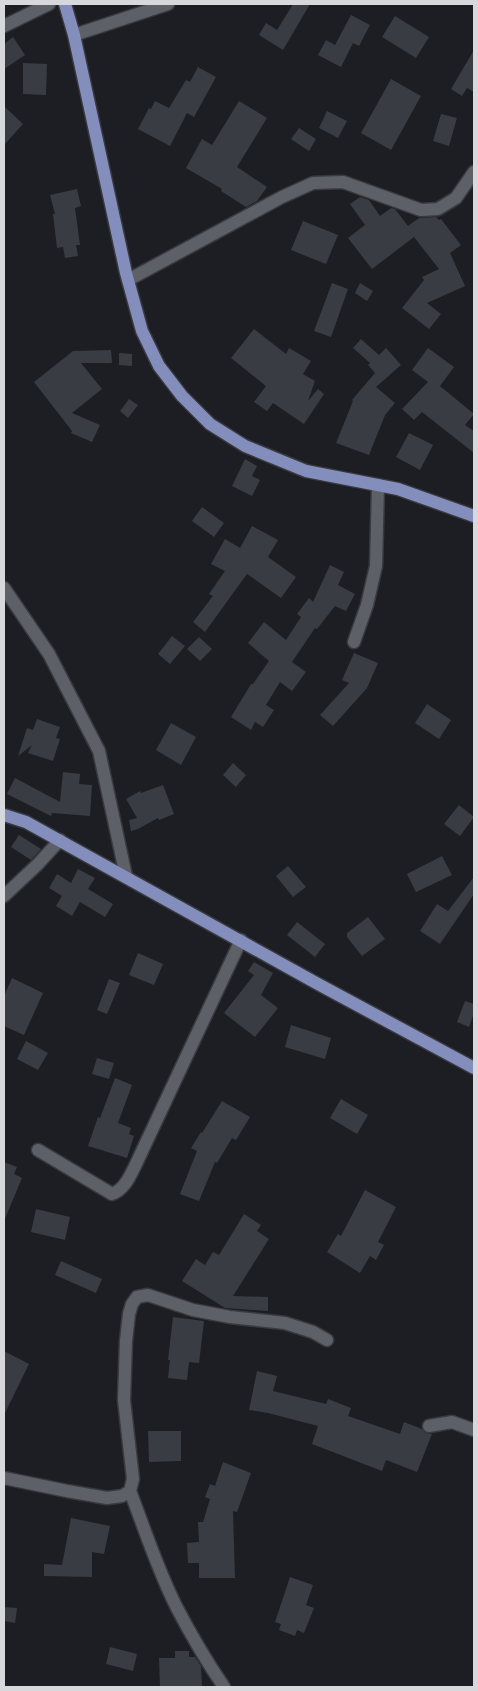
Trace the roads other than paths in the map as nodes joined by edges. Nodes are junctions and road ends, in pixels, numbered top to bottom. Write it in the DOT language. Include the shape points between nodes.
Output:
graph roads {
  1 [pos="49,4"];
  2 [pos="65,4"];
  3 [pos="168,4"];
  4 [pos="4,26"];
  5 [pos="74,35"];
  6 [pos="474,172"];
  7 [pos="128,280"];
  8 [pos="378,485"];
  9 [pos="474,516"];
  10 [pos="4,588"];
  11 [pos="354,642"];
  12 [pos="4,815"];
  13 [pos="60,840"];
  14 [pos="126,876"];
  15 [pos="4,896"];
  16 [pos="240,940"];
  17 [pos="474,1068"];
  18 [pos="38,1150"];
  19 [pos="327,1340"];
  20 [pos="429,1426"];
  21 [pos="474,1430"];
  22 [pos="4,1478"];
  23 [pos="130,1490"];
  24 [pos="224,1687"];
  1 -- 4 [label="street"];
  2 -- 5 [label="main road"];
  3 -- 5 [label="street"];
  5 -- 7 [label="main road"];
  6 -- 7 [label="street" via="456,198 438,209 421,210 343,182 313,183"];
  7 -- 8 [label="main road" via="142,331 159,366 182,396 210,424 245,446 306,472"];
  8 -- 9 [label="main road"];
  8 -- 11 [label="street" via="376,566"];
  10 -- 14 [label="street" via="49,654 99,752"];
  12 -- 13 [label="main road" via="26,822"];
  13 -- 14 [label="main road"];
  13 -- 15 [label="street"];
  14 -- 16 [label="main road"];
  16 -- 17 [label="main road"];
  16 -- 18 [label="street" via="136,1164 120,1191 112,1194"];
  19 -- 23 [label="street" via="285,1323 193,1310 148,1295 137,1297 129,1314 125,1361 124,1400 133,1479"];
  20 -- 21 [label="street" via="452,1422"];
  22 -- 23 [label="street" via="106,1498 122,1496"];
  23 -- 24 [label="street" via="176,1607"];
}
